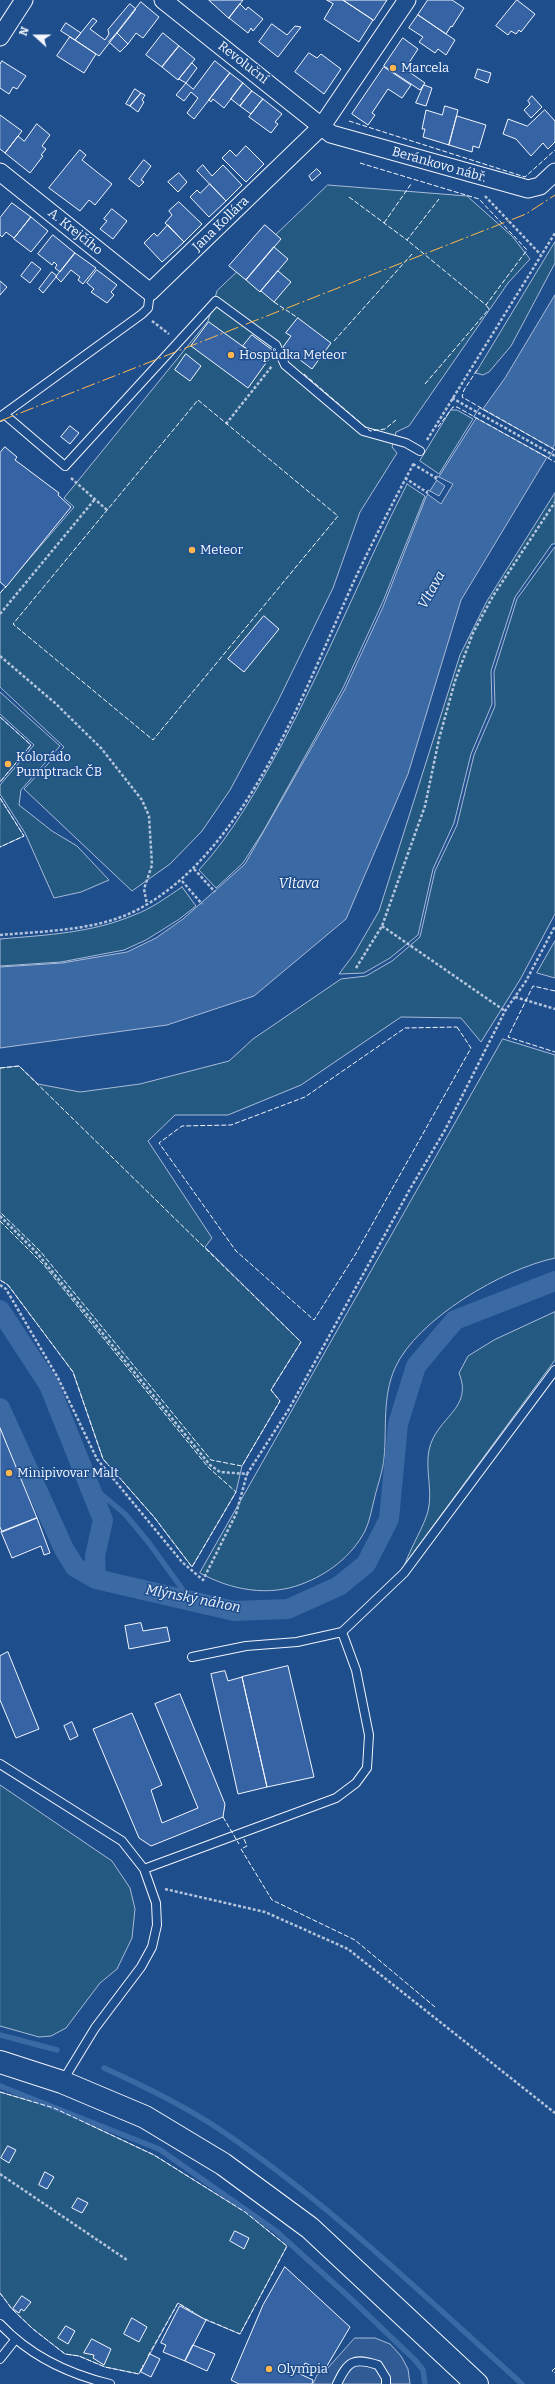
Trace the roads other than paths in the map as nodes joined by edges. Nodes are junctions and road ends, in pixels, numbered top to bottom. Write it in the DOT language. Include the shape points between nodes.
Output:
graph roads {
  1 [pos="24,0"];
  2 [pos="163,0"];
  3 [pos="407,0"];
  4 [pos="0,37"];
  5 [pos="322,126"];
  6 [pos="0,172"];
  7 [pos="555,172"];
  8 [pos="150,292"];
  9 [pos="2,415"];
  10 [pos="420,451"];
  11 [pos="555,1370"];
  12 [pos="342,1632"];
  13 [pos="192,1657"];
  14 [pos="0,1764"];
  15 [pos="144,1869"];
  16 [pos="0,2062"];
  17 [pos="62,2082"];
  18 [pos="0,2324"];
  19 [pos="15,2340"];
  20 [pos="0,2359"];
  21 [pos="465,2379"];
  22 [pos="110,2384"];
  23 [pos="337,2384"];
  24 [pos="386,2384"];
  1 -- 4 [label="street"];
  2 -- 5 [label="street, Revoluční"];
  3 -- 5 [label="street, Jana Kollára"];
  5 -- 7 [label="street, Beránkovo nábř." via="331,134 528,190 540,186"];
  5 -- 8 [label="street, Jana Kollára"];
  6 -- 8 [label="street, A. Krejčího"];
  8 -- 9 [label="lane" via="148,308 142,314"];
  9 -- 10 [label="lane" via="65,466 216,301 276,345 285,366 362,431 406,443"];
  11 -- 12 [label="lane" via="404,1573"];
  12 -- 13 [label="lane" via="298,1642 246,1646"];
  12 -- 15 [label="lane" via="356,1670 369,1735 367,1768 356,1783 336,1798"];
  14 -- 15 [label="lane" via="122,1841"];
  15 -- 17 [label="lane" via="156,1903 157,1924 152,1947 141,1967 95,2028"];
  16 -- 17 [label="main road"];
  17 -- 21 [label="main road" via="145,2117 223,2164 310,2228"];
  18 -- 19 [label="lane"];
  19 -- 20 [label="lane"];
  19 -- 22 [label="lane" via="60,2368"];
  23 -- 24 [label="lane" via="345,2368 354,2361 364,2360 378,2365 386,2378"];
}
